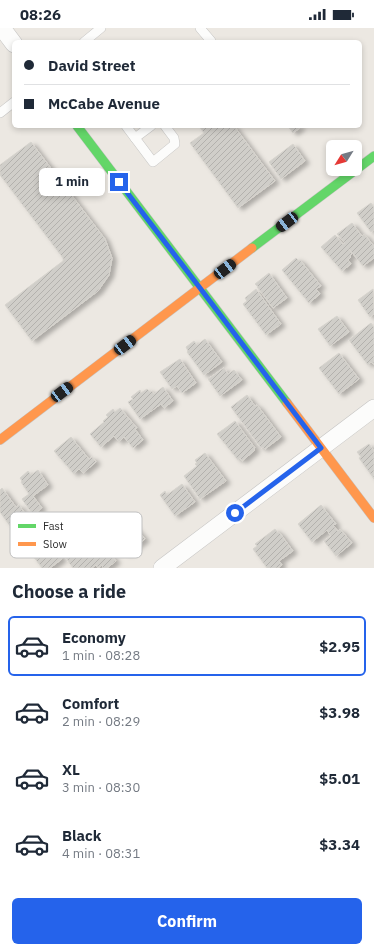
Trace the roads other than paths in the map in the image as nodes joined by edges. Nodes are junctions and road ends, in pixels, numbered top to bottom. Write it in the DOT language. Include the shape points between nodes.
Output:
graph roads {
  1 [pos="2,28"];
  2 [pos="101,28"];
  3 [pos="200,28"];
  4 [pos="86,40"];
  5 [pos="210,40"];
  6 [pos="12,41"];
  7 [pos="12,104"];
  8 [pos="0,113"];
  9 [pos="78,128"];
  10 [pos="128,128"];
  11 [pos="148,128"];
  12 [pos="166,128"];
  13 [pos="135,138"];
  14 [pos="374,156"];
  15 [pos="200,288"];
  16 [pos="374,408"];
  17 [pos="0,440"];
  18 [pos="321,448"];
  19 [pos="374,518"];
  20 [pos="162,568"];
  1 -- 6 [label="street"];
  2 -- 4 [label="lane"];
  3 -- 5 [label="lane"];
  7 -- 8 [label="lane"];
  9 -- 15 [label="street"];
  10 -- 13 [label="lane"];
  11 -- 13 [label="lane"];
  12 -- 13 [label="lane" via="175,144 153,162"];
  14 -- 15 [label="street"];
  15 -- 17 [label="street"];
  15 -- 18 [label="street"];
  16 -- 18 [label="street"];
  18 -- 19 [label="street"];
  18 -- 20 [label="street"];
}
